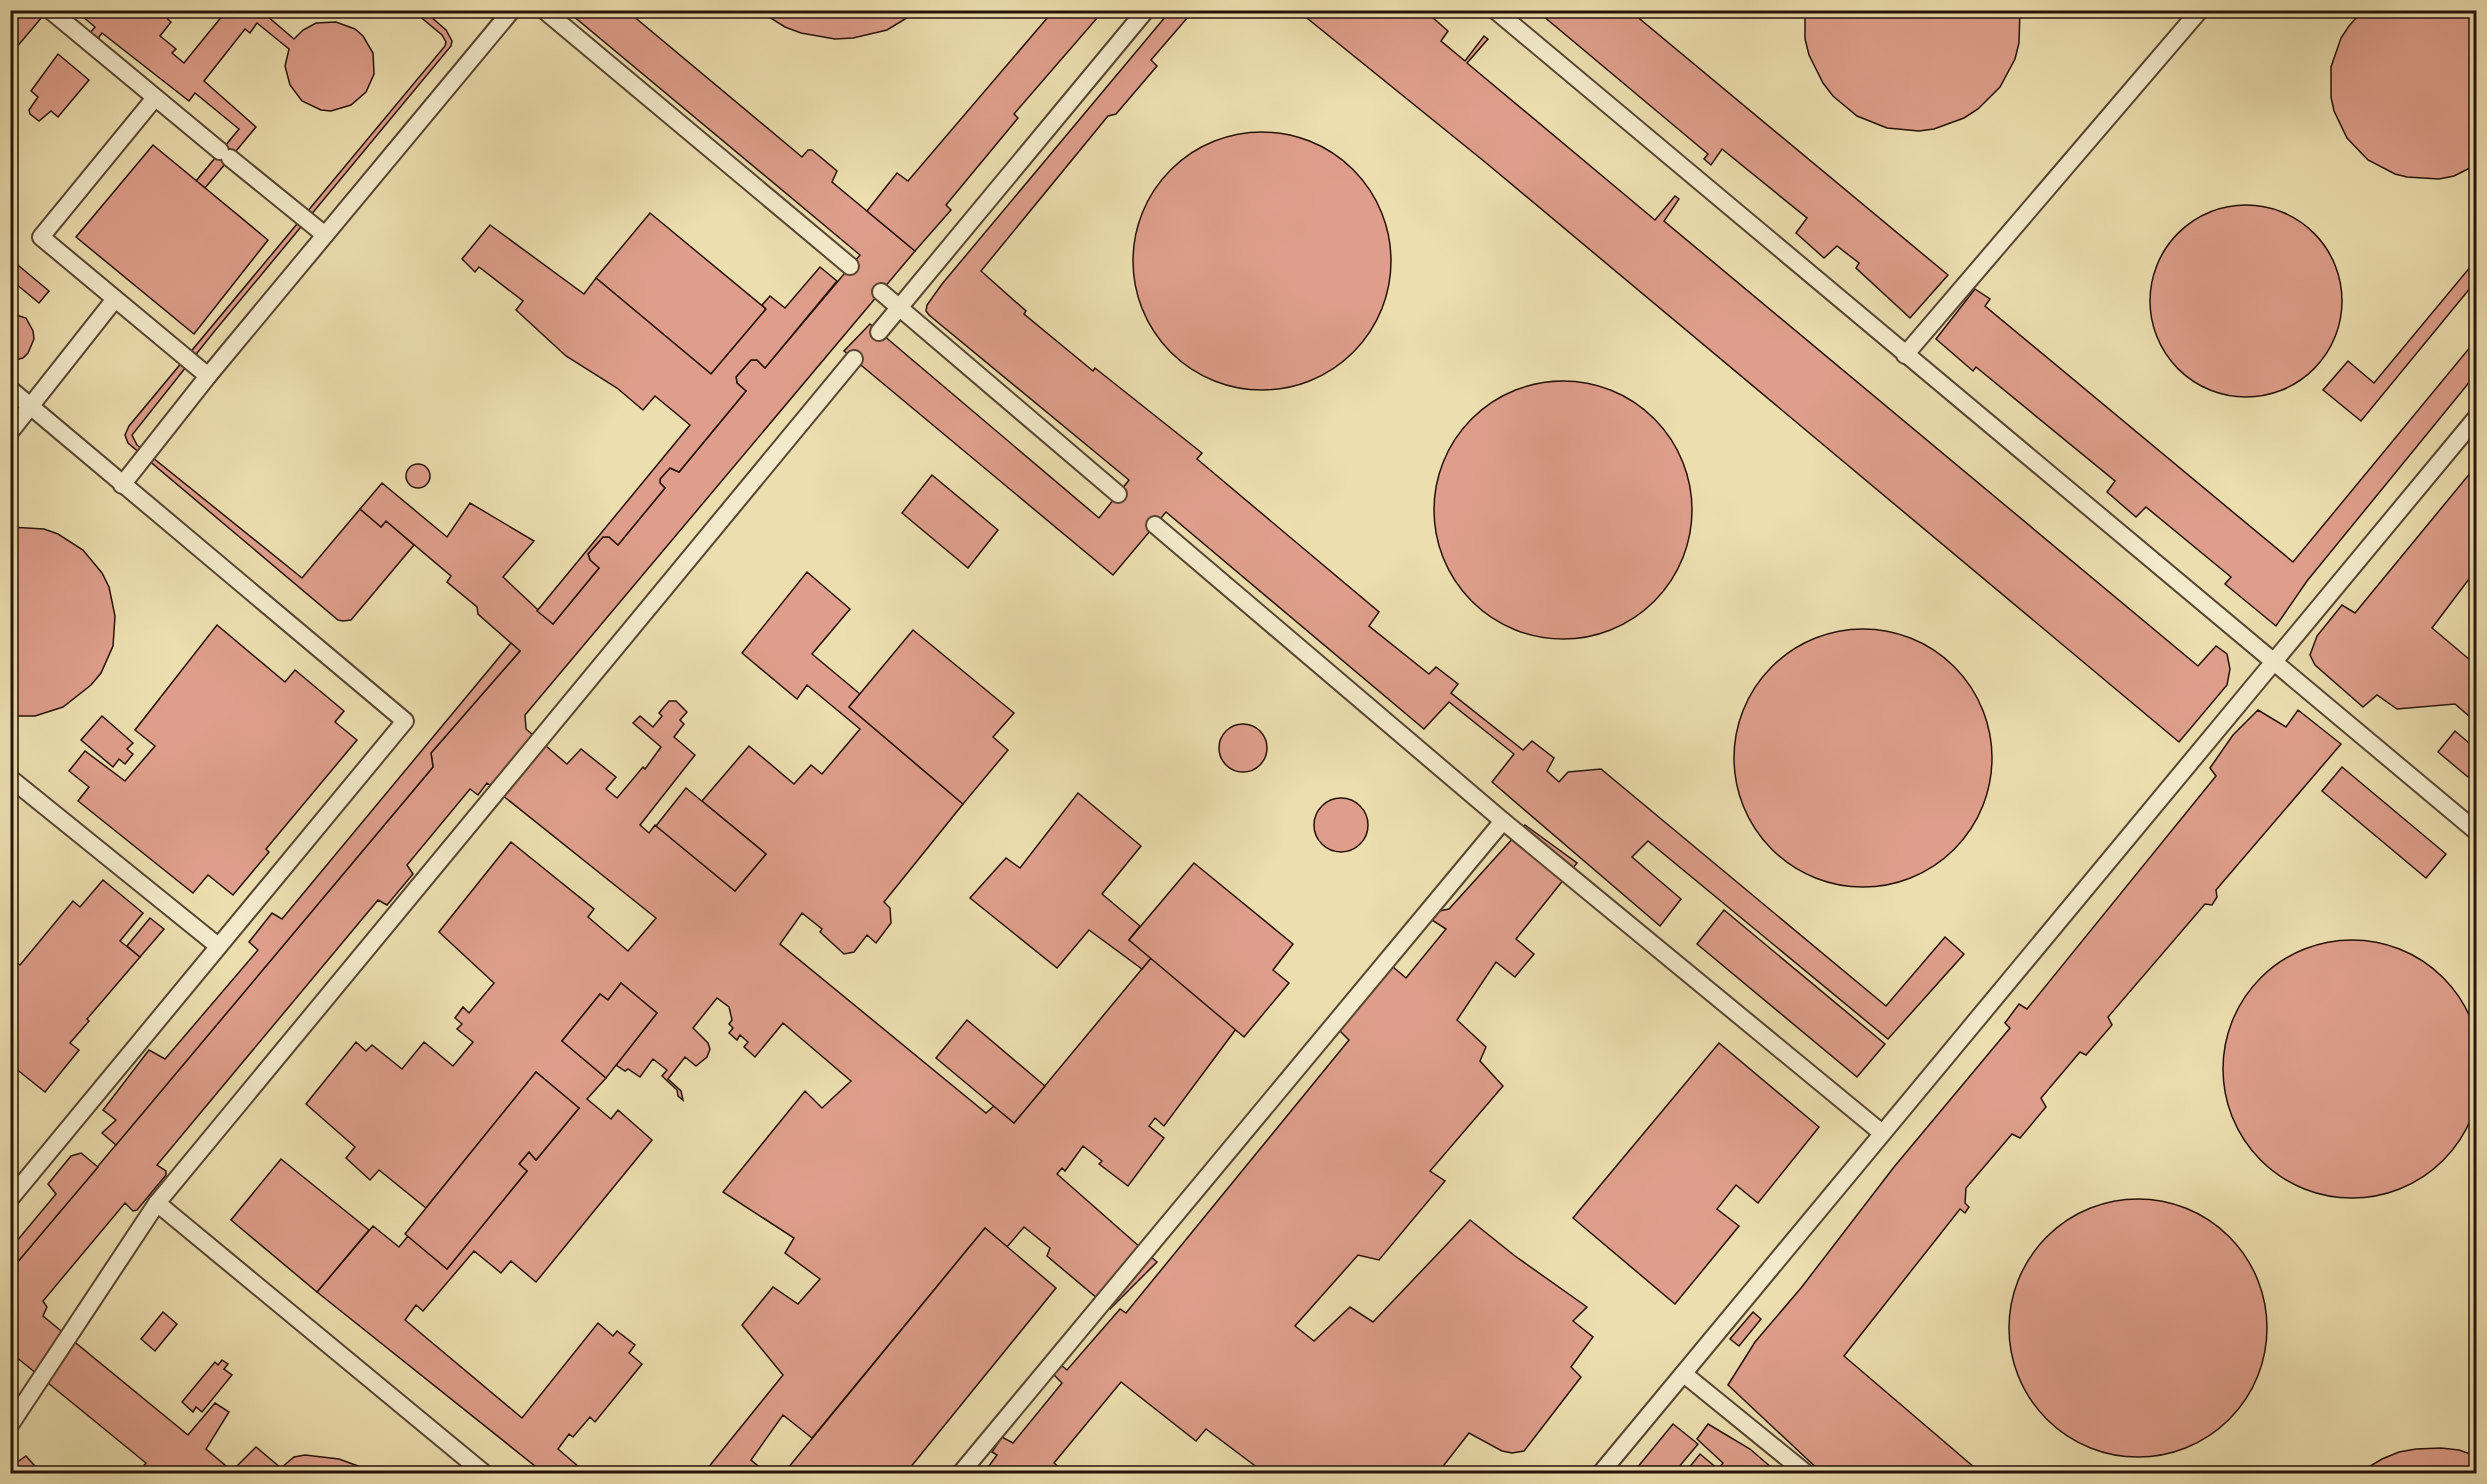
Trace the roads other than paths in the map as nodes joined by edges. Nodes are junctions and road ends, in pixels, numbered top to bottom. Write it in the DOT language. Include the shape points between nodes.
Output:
graph roads {
  1 [pos="50,10"];
  2 [pos="512,10"];
  3 [pos="544,10"];
  4 [pos="1146,10"];
  5 [pos="1495,10"];
  6 [pos="2200,10"];
  7 [pos="154,99"];
  8 [pos="325,235"];
  9 [pos="850,266"];
  10 [pos="881,292"];
  11 [pos="115,299"];
  12 [pos="900,307"];
  13 [pos="879,332"];
  14 [pos="1905,355"];
  15 [pos="854,359"];
  16 [pos="208,376"];
  17 [pos="10,389"];
  18 [pos="31,407"];
  19 [pos="2476,418"];
  20 [pos="10,432"];
  21 [pos="122,485"];
  22 [pos="1118,494"];
  23 [pos="1155,525"];
  24 [pos="2272,662"];
  25 [pos="10,778"];
  26 [pos="1503,821"];
  27 [pos="2476,831"];
  28 [pos="218,946"];
  29 [pos="1882,1133"];
  30 [pos="10,1199"];
  31 [pos="157,1203"];
  32 [pos="1684,1374"];
  33 [pos="10,1425"];
  34 [pos="485,1473"];
  35 [pos="960,1473"];
  36 [pos="1600,1473"];
  37 [pos="1807,1473"];
  1 -- 7 [label="lane"];
  2 -- 8 [label="lane"];
  3 -- 9 [label="lane"];
  4 -- 12 [label="lane"];
  5 -- 14 [label="lane"];
  6 -- 14 [label="lane"];
  7 -- 8 [label="lane"];
  7 -- 11 [label="lane" via="40,237"];
  8 -- 16 [label="lane"];
  10 -- 12 [label="lane"];
  11 -- 16 [label="lane"];
  11 -- 18 [label="lane"];
  12 -- 13 [label="lane"];
  12 -- 22 [label="lane"];
  14 -- 24 [label="lane"];
  15 -- 31 [label="lane"];
  16 -- 21 [label="lane"];
  17 -- 18 [label="lane"];
  18 -- 20 [label="lane"];
  18 -- 21 [label="lane"];
  19 -- 24 [label="lane"];
  21 -- 28 [label="lane" via="405,721"];
  23 -- 26 [label="lane"];
  24 -- 27 [label="lane"];
  24 -- 29 [label="lane"];
  25 -- 28 [label="lane"];
  26 -- 29 [label="lane"];
  26 -- 35 [label="lane"];
  28 -- 30 [label="lane"];
  29 -- 32 [label="lane"];
  31 -- 33 [label="lane"];
  31 -- 34 [label="lane"];
  32 -- 36 [label="lane"];
  32 -- 37 [label="lane"];
}
